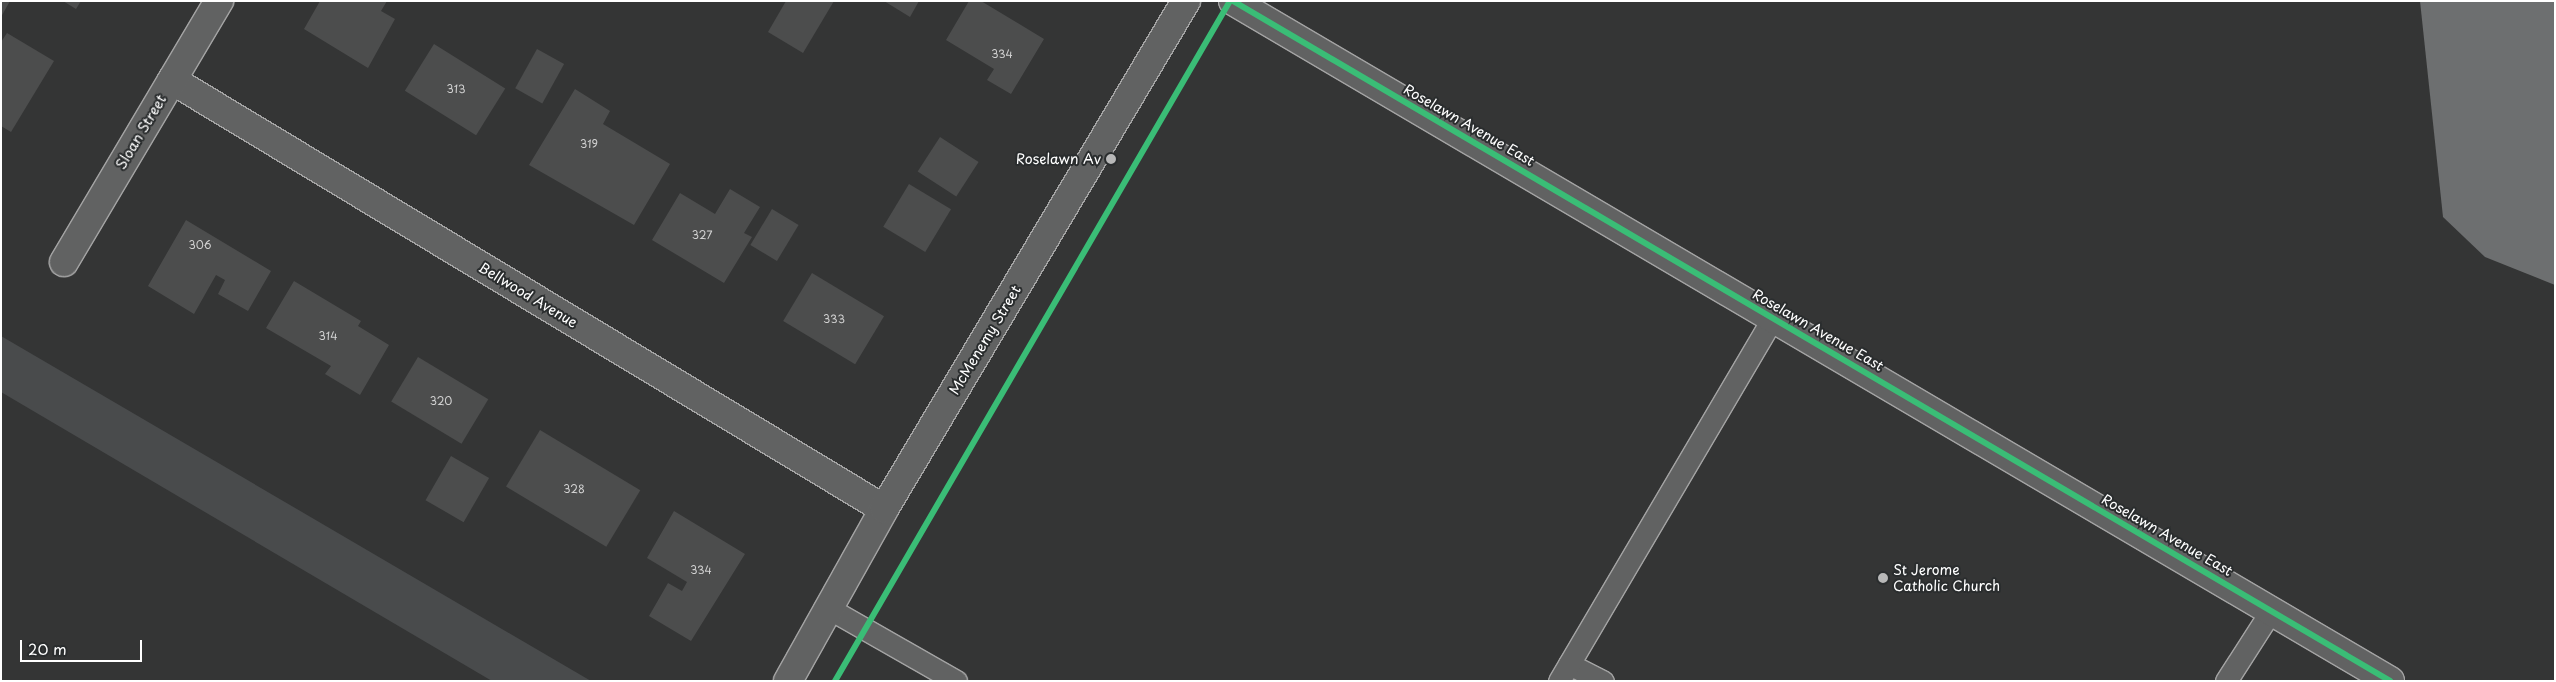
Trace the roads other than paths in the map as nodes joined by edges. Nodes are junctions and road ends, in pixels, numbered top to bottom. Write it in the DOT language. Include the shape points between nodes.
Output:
graph roads {
  1 [pos="219,1"];
  2 [pos="1186,1"];
  3 [pos="1233,1"];
  4 [pos="172,80"];
  5 [pos="64,262"];
  6 [pos="1773,318"];
  7 [pos="884,509"];
  8 [pos="830,609"];
  9 [pos="2271,611"];
  10 [pos="1564,672"];
  11 [pos="788,681"];
  12 [pos="956,681"];
  13 [pos="1603,681"];
  14 [pos="2226,681"];
  15 [pos="2390,681"];
  1 -- 4 [label="street, Sloan Street"];
  2 -- 7 [label="street, McMenemy Street"];
  3 -- 6 [label="street, Roselawn Avenue East"];
  4 -- 5 [label="street, Sloan Street"];
  4 -- 7 [label="street, Bellwood Avenue"];
  6 -- 9 [label="street, Roselawn Avenue East"];
  6 -- 10 [label="lane"];
  7 -- 8 [label="street, McMenemy Street"];
  8 -- 11 [label="street, McMenemy Street"];
  8 -- 12 [label="lane"];
  9 -- 14 [label="lane"];
  9 -- 15 [label="street, Roselawn Avenue East"];
  10 -- 13 [label="lane"];
}
